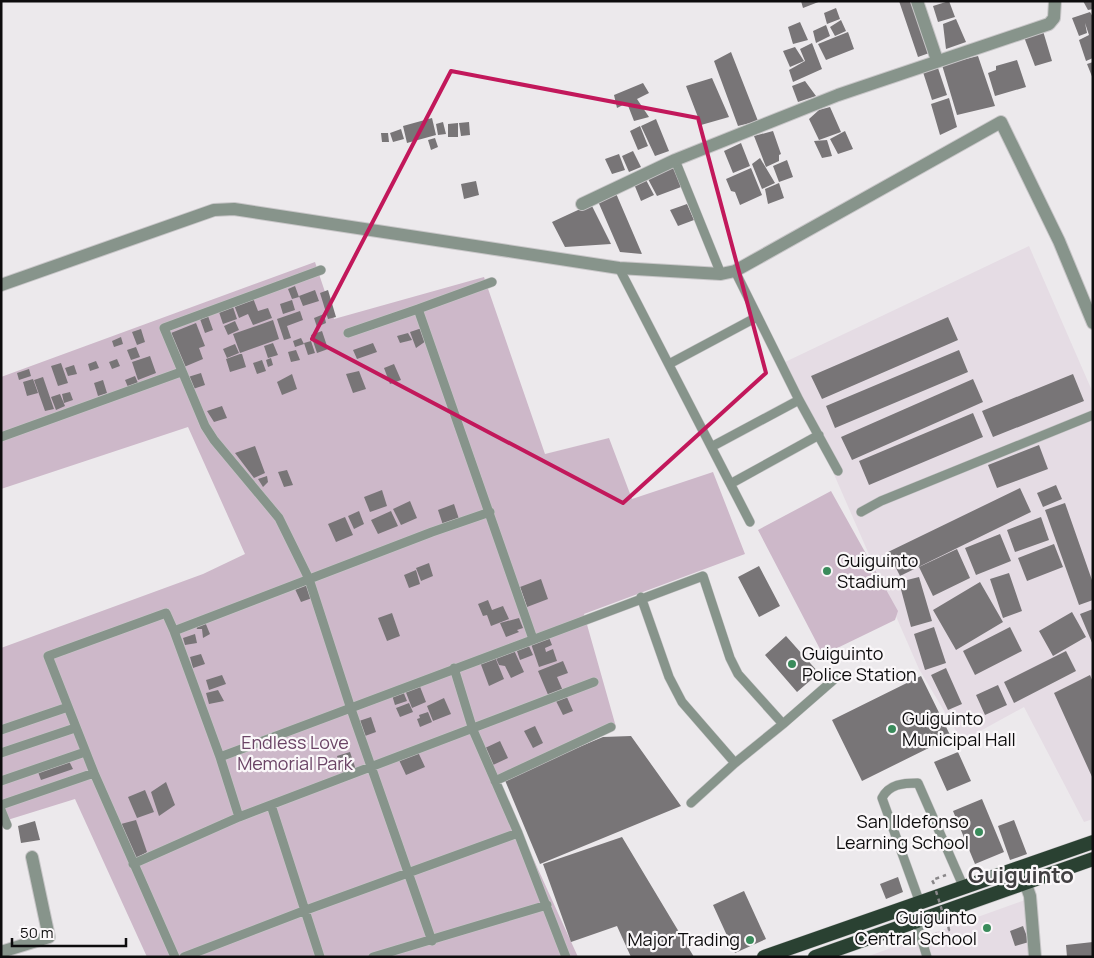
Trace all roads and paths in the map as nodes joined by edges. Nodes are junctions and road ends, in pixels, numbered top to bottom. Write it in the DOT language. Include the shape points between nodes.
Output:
graph roads {
  1 [pos="917,1"];
  2 [pos="1055,1"];
  3 [pos="937,60"];
  4 [pos="675,160"];
  5 [pos="582,204"];
  6 [pos="618,268"];
  7 [pos="321,270"];
  8 [pos="734,271"];
  9 [pos="721,274"];
  10 [pos="492,282"];
  11 [pos="1,285"];
  12 [pos="418,309"];
  13 [pos="757,317"];
  14 [pos="1093,323"];
  15 [pos="348,333"];
  16 [pos="669,364"];
  17 [pos="181,372"];
  18 [pos="798,400"];
  19 [pos="1093,415"];
  20 [pos="819,435"];
  21 [pos="1,436"];
  22 [pos="713,446"];
  23 [pos="838,471"];
  24 [pos="732,483"];
  25 [pos="490,512"];
  26 [pos="861,512"];
  27 [pos="750,522"];
  28 [pos="309,578"];
  29 [pos="641,597"];
  30 [pos="174,632"];
  31 [pos="533,639"];
  32 [pos="454,668"];
  33 [pos="838,676"];
  34 [pos="594,682"];
  35 [pos="68,708"];
  36 [pos="350,709"];
  37 [pos="783,724"];
  38 [pos="611,727"];
  39 [pos="75,728"];
  40 [pos="1,730"];
  41 [pos="473,730"];
  42 [pos="85,752"];
  43 [pos="1,753"];
  44 [pos="220,757"];
  45 [pos="734,763"];
  46 [pos="372,768"];
  47 [pos="94,773"];
  48 [pos="1,781"];
  49 [pos="495,781"];
  50 [pos="691,803"];
  51 [pos="1,805"];
  52 [pos="271,805"];
  53 [pos="1,810"];
  54 [pos="239,817"];
  55 [pos="7,824"];
  56 [pos="518,833"];
  57 [pos="1093,842"];
  58 [pos="32,857"];
  59 [pos="1093,859"];
  60 [pos="133,864"];
  61 [pos="1020,868"];
  62 [pos="407,873"];
  63 [pos="1025,883"];
  64 [pos="964,888"];
  65 [pos="936,890"];
  66 [pos="920,903"];
  67 [pos="547,905"];
  68 [pos="306,910"];
  69 [pos="944,917"];
  70 [pos="916,921"];
  71 [pos="949,930"];
  72 [pos="921,939"];
  73 [pos="432,941"];
  74 [pos="1,952"];
  75 [pos="175,957"];
  76 [pos="184,957"];
  77 [pos="320,957"];
  78 [pos="373,957"];
  79 [pos="566,957"];
  80 [pos="764,957"];
  81 [pos="815,957"];
  82 [pos="927,957"];
  83 [pos="1035,957"];
  1 -- 3 [label="street"];
  2 -- 3 [label="street" via="1054,18 1049,24"];
  3 -- 4 [label="street" via="861,86"];
  4 -- 5 [label="street"];
  4 -- 9 [label="lane"];
  6 -- 9 [label="street"];
  6 -- 11 [label="street" via="234,209 214,210"];
  6 -- 16 [label="lane"];
  7 -- 17 [label="lane" via="164,328"];
  8 -- 9 [label="street"];
  8 -- 13 [label="lane"];
  8 -- 14 [label="street" via="1001,122 1059,241"];
  10 -- 12 [label="lane"];
  12 -- 15 [label="lane"];
  12 -- 25 [label="lane"];
  13 -- 16 [label="lane"];
  13 -- 18 [label="lane"];
  16 -- 22 [label="lane"];
  17 -- 21 [label="lane"];
  17 -- 28 [label="lane" via="210,433 279,518"];
  18 -- 20 [label="lane"];
  18 -- 22 [label="lane"];
  19 -- 26 [label="lane" via="880,500"];
  20 -- 23 [label="lane"];
  20 -- 24 [label="lane"];
  22 -- 24 [label="lane"];
  24 -- 27 [label="lane"];
  25 -- 28 [label="lane"];
  25 -- 31 [label="lane"];
  28 -- 30 [label="lane"];
  28 -- 36 [label="lane"];
  29 -- 31 [label="lane"];
  29 -- 37 [label="lane" via="703,576 738,674"];
  29 -- 45 [label="lane" via="669,677 682,702"];
  30 -- 35 [label="lane" via="166,613 48,656"];
  30 -- 44 [label="lane"];
  31 -- 32 [label="lane"];
  32 -- 36 [label="lane"];
  32 -- 41 [label="lane"];
  33 -- 37 [label="lane"];
  34 -- 41 [label="lane"];
  35 -- 39 [label="lane"];
  35 -- 40 [label="lane"];
  36 -- 44 [label="lane"];
  36 -- 46 [label="lane"];
  37 -- 45 [label="lane"];
  38 -- 49 [label="lane"];
  39 -- 42 [label="lane"];
  39 -- 43 [label="lane"];
  41 -- 46 [label="lane"];
  41 -- 49 [label="lane"];
  42 -- 47 [label="lane"];
  42 -- 48 [label="lane"];
  44 -- 54 [label="lane"];
  45 -- 50 [label="lane"];
  46 -- 52 [label="lane"];
  46 -- 62 [label="lane"];
  47 -- 51 [label="lane"];
  47 -- 60 [label="lane"];
  49 -- 56 [label="lane"];
  52 -- 54 [label="lane"];
  52 -- 68 [label="lane"];
  53 -- 55 [label="lane"];
  54 -- 60 [label="lane"];
  56 -- 62 [label="lane"];
  56 -- 67 [label="lane"];
  57 -- 61 [label="highway"];
  58 -- 74 [label="street" via="49,937"];
  59 -- 63 [label="highway"];
  60 -- 75 [label="lane"];
  61 -- 63 [label="street"];
  61 -- 64 [label="highway"];
  62 -- 68 [label="lane"];
  62 -- 73 [label="lane"];
  63 -- 70 [label="highway"];
  63 -- 83 [label="street" via="1030,896"];
  64 -- 66 [label="highway"];
  64 -- 66 [label="lane" via="918,783 896,785 882,798"];
  65 -- 69 [label="path, bridge"];
  66 -- 80 [label="highway"];
  67 -- 73 [label="lane"];
  67 -- 79 [label="lane"];
  68 -- 76 [label="lane"];
  68 -- 77 [label="lane"];
  70 -- 72 [label="lane"];
  70 -- 81 [label="highway"];
  71 -- 72 [label="path"];
  72 -- 82 [label="lane"];
  73 -- 78 [label="lane"];
}
